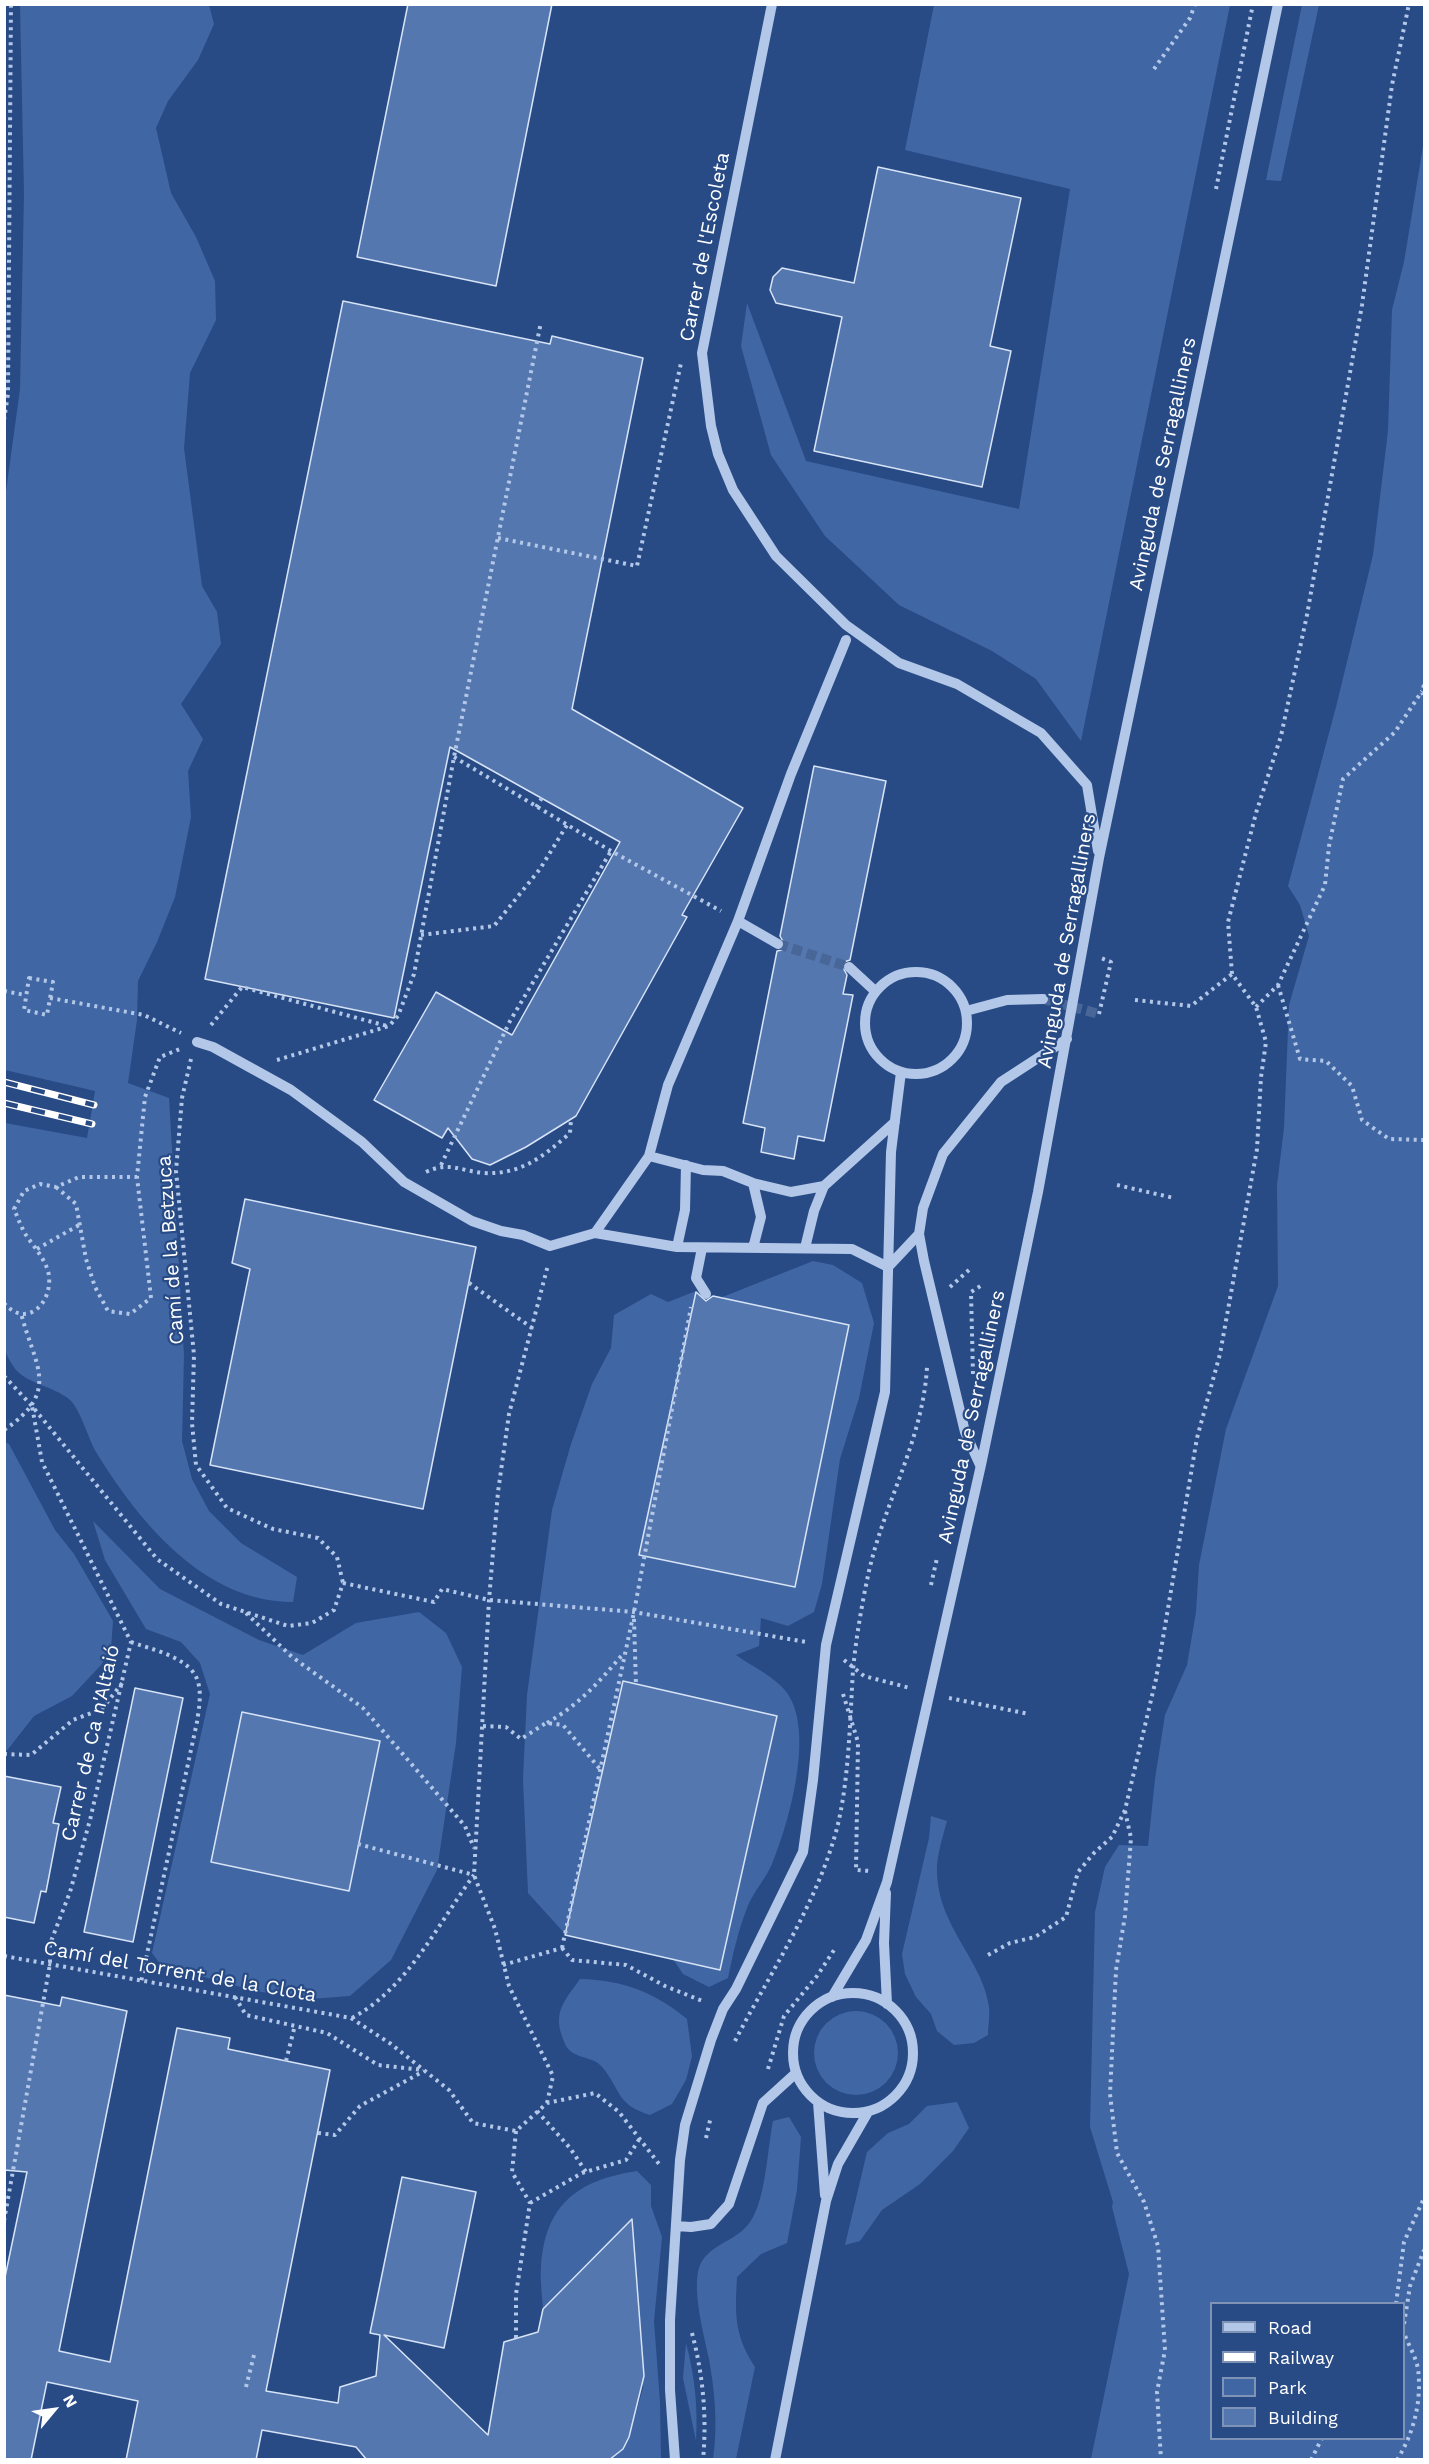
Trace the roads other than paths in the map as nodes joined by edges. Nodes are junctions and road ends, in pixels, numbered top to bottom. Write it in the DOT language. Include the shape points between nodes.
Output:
graph roads {
  1 [pos="772,4"];
  2 [pos="1278,4"];
  3 [pos="846,640"];
  4 [pos="1099,858"];
  5 [pos="738,921"];
  6 [pos="778,944"];
  7 [pos="849,967"];
  8 [pos="875,991"];
  9 [pos="1043,999"];
  10 [pos="966,1011"];
  11 [pos="1067,1039"];
  12 [pos="197,1042"];
  13 [pos="901,1072"];
  14 [pos="895,1122"];
  15 [pos="650,1156"];
  16 [pos="686,1165"];
  17 [pos="753,1183"];
  18 [pos="824,1186"];
  19 [pos="595,1233"];
  20 [pos="919,1234"];
  21 [pos="677,1247"];
  22 [pos="702,1248"];
  23 [pos="753,1248"];
  24 [pos="805,1248"];
  25 [pos="888,1267"];
  26 [pos="706,1294"];
  27 [pos="981,1465"];
  28 [pos="887,1882"];
  29 [pos="832,1997"];
  30 [pos="886,2004"];
  31 [pos="796,2073"];
  32 [pos="818,2102"];
  33 [pos="868,2112"];
  34 [pos="826,2201"];
  35 [pos="676,2226"];
  36 [pos="675,2460"];
  37 [pos="775,2460"];
  1 -- 4 [label="street, Carrer de l'Escoleta" via="702,353 718,454 733,489 776,556 846,625 899,663 957,684 1041,733 1087,785"];
  2 -- 4 [label="street, Avinguda de Serragalliners"];
  3 -- 5 [label="street" via="791,774"];
  4 -- 11 [label="street, Avinguda de Serragalliners"];
  5 -- 6 [label="street"];
  5 -- 15 [label="street" via="668,1085"];
  7 -- 8 [label="street"];
  8 -- 10 [label="street" via="902,973 934,975 948,983"];
  8 -- 13 [label="street" via="864,1022 867,1039 886,1065"];
  9 -- 10 [label="street, Avinguda de Serragalliners" via="1007,1000"];
  10 -- 13 [label="street" via="964,1041 956,1055 931,1072"];
  11 -- 20 [label="street" via="1001,1082 970,1118 943,1154 923,1208"];
  11 -- 27 [label="street, Avinguda de Serragalliners"];
  12 -- 19 [label="street" via="251,1068 321,1111 362,1142 404,1182 472,1221 550,1246"];
  13 -- 14 [label="street"];
  14 -- 18 [label="street"];
  14 -- 25 [label="street"];
  15 -- 16 [label="street"];
  15 -- 19 [label="street"];
  16 -- 17 [label="street" via="723,1171"];
  16 -- 21 [label="street" via="685,1210"];
  17 -- 18 [label="street" via="791,1192"];
  17 -- 23 [label="street" via="761,1217"];
  18 -- 24 [label="street"];
  19 -- 21 [label="street"];
  20 -- 25 [label="street"];
  20 -- 27 [label="street" via="965,1432"];
  21 -- 22 [label="street"];
  22 -- 23 [label="street"];
  22 -- 26 [label="street" via="696,1278"];
  23 -- 24 [label="street"];
  24 -- 25 [label="street" via="852,1249"];
  25 -- 35 [label="street" via="885,1392 826,1645 803,1852 723,2009 685,2125"];
  27 -- 28 [label="street, Avinguda de Serragalliners"];
  28 -- 29 [label="street, Avinguda de Serragalliners" via="866,1940"];
  28 -- 30 [label="street, Avinguda de Serragalliners"];
  29 -- 30 [label="street" via="860,1994"];
  29 -- 31 [label="street" via="809,2012 799,2028 793,2055"];
  30 -- 33 [label="street" via="907,2027 912,2064 897,2095"];
  31 -- 32 [label="street"];
  31 -- 35 [label="street" via="763,2103 729,2205 711,2224"];
  32 -- 33 [label="street" via="838,2112"];
  32 -- 34 [label="street"];
  33 -- 34 [label="street" via="838,2164"];
  34 -- 37 [label="street"];
  35 -- 36 [label="street" via="670,2320"];
}
